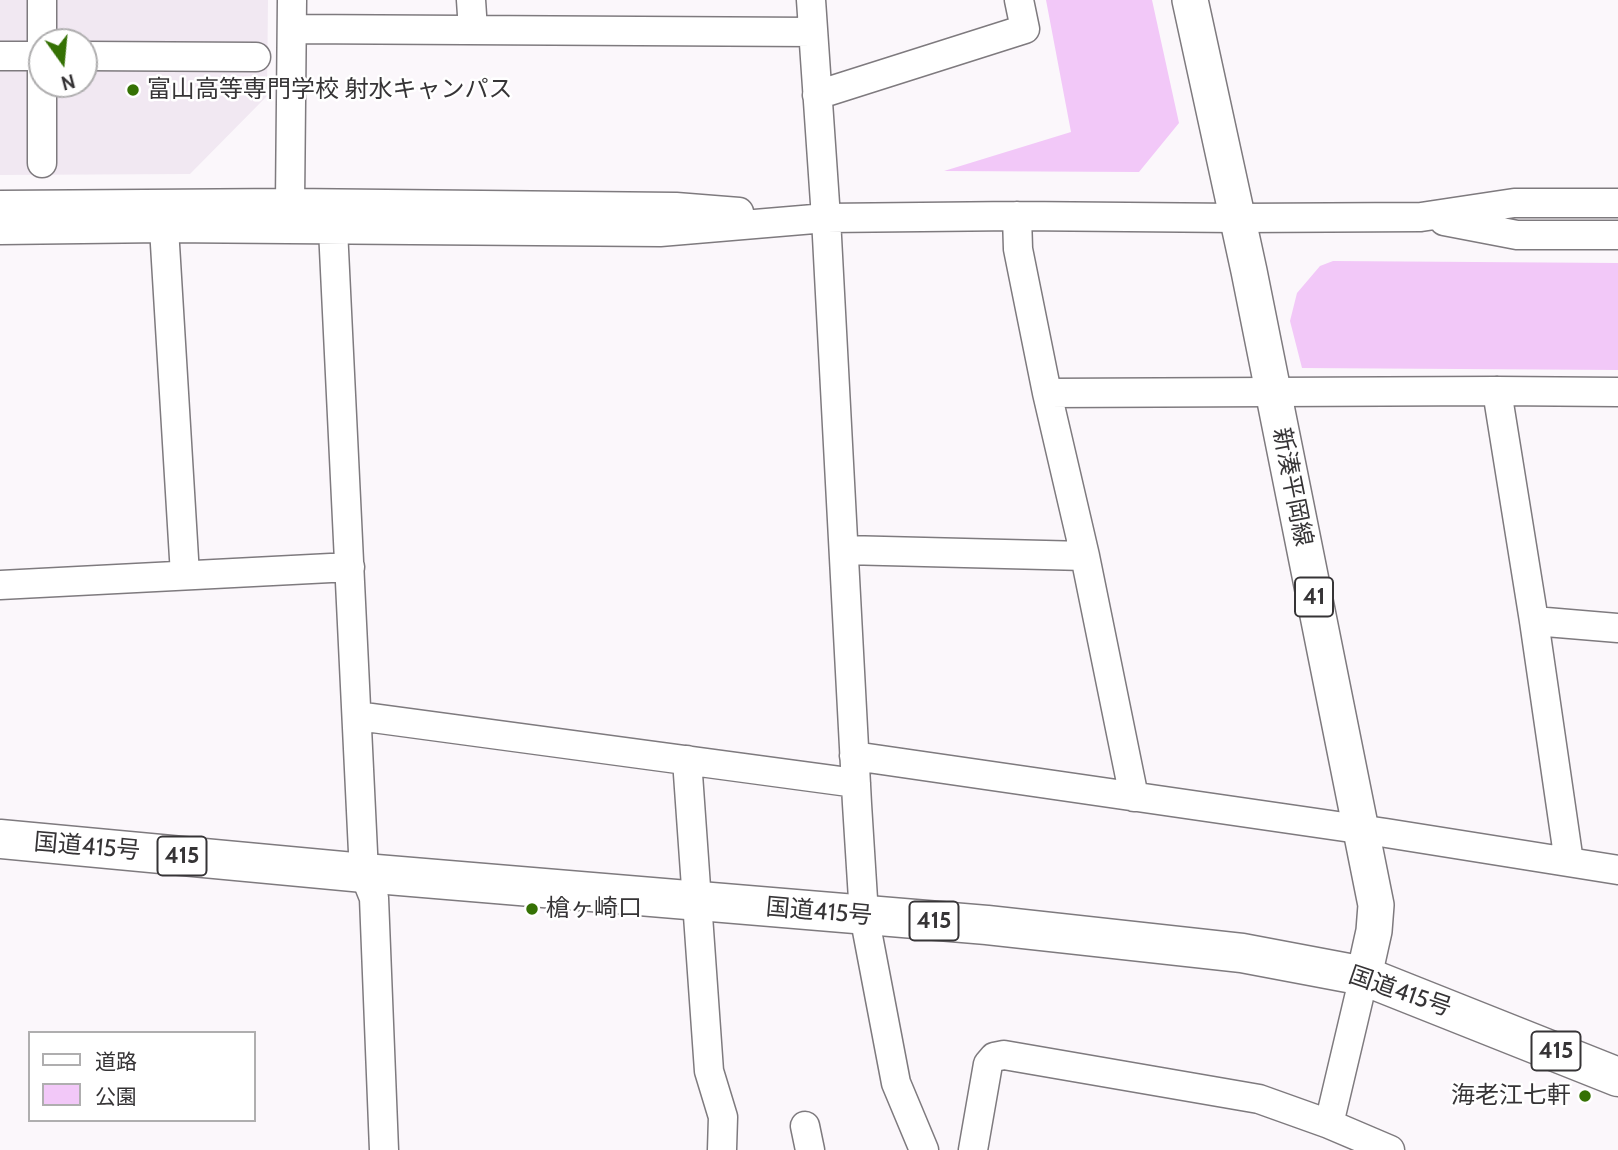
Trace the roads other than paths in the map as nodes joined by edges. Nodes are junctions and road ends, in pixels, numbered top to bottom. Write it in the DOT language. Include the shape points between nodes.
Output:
graph roads {
  1 [pos="42,0"];
  2 [pos="292,0"];
  3 [pos="471,0"];
  4 [pos="811,0"];
  5 [pos="1019,0"];
  6 [pos="1190,0"];
  7 [pos="42,28"];
  8 [pos="292,29"];
  9 [pos="473,30"];
  10 [pos="813,32"];
  11 [pos="0,56"];
  12 [pos="28,56"];
  13 [pos="98,56"];
  14 [pos="256,57"];
  15 [pos="817,95"];
  16 [pos="42,98"];
  17 [pos="42,163"];
  18 [pos="290,203"];
  19 [pos="1618,203"];
  20 [pos="0,205"];
  21 [pos="1017,216"];
  22 [pos="1421,217"];
  23 [pos="826,218"];
  24 [pos="1237,218"];
  25 [pos="164,228"];
  26 [pos="333,229"];
  27 [pos="0,230"];
  28 [pos="1618,235"];
  29 [pos="1497,391"];
  30 [pos="1273,392"];
  31 [pos="1618,392"];
  32 [pos="1047,393"];
  33 [pos="844,550"];
  34 [pos="1085,556"];
  35 [pos="350,567"];
  36 [pos="185,575"];
  37 [pos="0,585"];
  38 [pos="1534,621"];
  39 [pos="1618,628"];
  40 [pos="358,716"];
  41 [pos="687,760"];
  42 [pos="855,769"];
  43 [pos="1134,797"];
  44 [pos="1361,830"];
  45 [pos="0,839"];
  46 [pos="1569,862"];
  47 [pos="1618,870"];
  48 [pos="364,873"];
  49 [pos="697,902"];
  50 [pos="864,915"];
  51 [pos="1364,976"];
  52 [pos="1618,1077"];
  53 [pos="1329,1125"];
  54 [pos="384,1150"];
  55 [pos="722,1150"];
  56 [pos="924,1150"];
  57 [pos="973,1150"];
  58 [pos="1390,1150"];
  1 -- 7 [label="street"];
  2 -- 8 [label="street"];
  3 -- 9 [label="street"];
  4 -- 10 [label="street"];
  5 -- 15 [label="street" via="1025,29"];
  6 -- 24 [label="main road, 新湊平岡線 / 41"];
  8 -- 9 [label="street"];
  8 -- 18 [label="street"];
  9 -- 10 [label="street"];
  10 -- 15 [label="street"];
  11 -- 12 [label="street"];
  13 -- 14 [label="street"];
  15 -- 23 [label="street"];
  16 -- 17 [label="street"];
  18 -- 20 [label="street"];
  18 -- 23 [label="street" via="676,207"];
  19 -- 22 [label="street" via="1514,204"];
  21 -- 23 [label="street"];
  21 -- 24 [label="street"];
  21 -- 32 [label="street" via="1018,249"];
  22 -- 24 [label="street"];
  22 -- 28 [label="street" via="1517,235"];
  23 -- 26 [label="street" via="660,232"];
  23 -- 33 [label="street"];
  24 -- 30 [label="main road, 新湊平岡線 / 41"];
  25 -- 26 [label="street"];
  25 -- 27 [label="street"];
  25 -- 36 [label="street"];
  26 -- 35 [label="street"];
  29 -- 30 [label="street"];
  29 -- 31 [label="street"];
  29 -- 38 [label="street"];
  30 -- 32 [label="street"];
  30 -- 44 [label="main road, 新湊平岡線 / 41"];
  32 -- 34 [label="street"];
  33 -- 34 [label="street"];
  33 -- 42 [label="street"];
  34 -- 43 [label="street"];
  35 -- 36 [label="street"];
  35 -- 40 [label="street"];
  36 -- 37 [label="street"];
  38 -- 39 [label="street"];
  38 -- 46 [label="street"];
  40 -- 41 [label="street"];
  40 -- 48 [label="street"];
  41 -- 42 [label="street"];
  41 -- 49 [label="street"];
  42 -- 43 [label="street"];
  42 -- 50 [label="street"];
  43 -- 44 [label="street"];
  44 -- 46 [label="street"];
  44 -- 51 [label="main road, 新湊平岡線 / 41" via="1376,905"];
  45 -- 48 [label="highway, 国道415号 / 415"];
  46 -- 47 [label="street"];
  48 -- 49 [label="highway, 国道415号 / 415"];
  48 -- 54 [label="street" via="374,898"];
  49 -- 50 [label="highway, 国道415号 / 415"];
  49 -- 55 [label="street" via="709,1071 723,1117"];
  50 -- 51 [label="highway, 国道415号 / 415" via="1242,953"];
  50 -- 56 [label="street" via="896,1083"];
  51 -- 52 [label="highway, 国道415号 / 415"];
  51 -- 53 [label="street"];
  53 -- 57 [label="street" via="1259,1099 1004,1055 988,1064"];
  53 -- 58 [label="street"];
}
